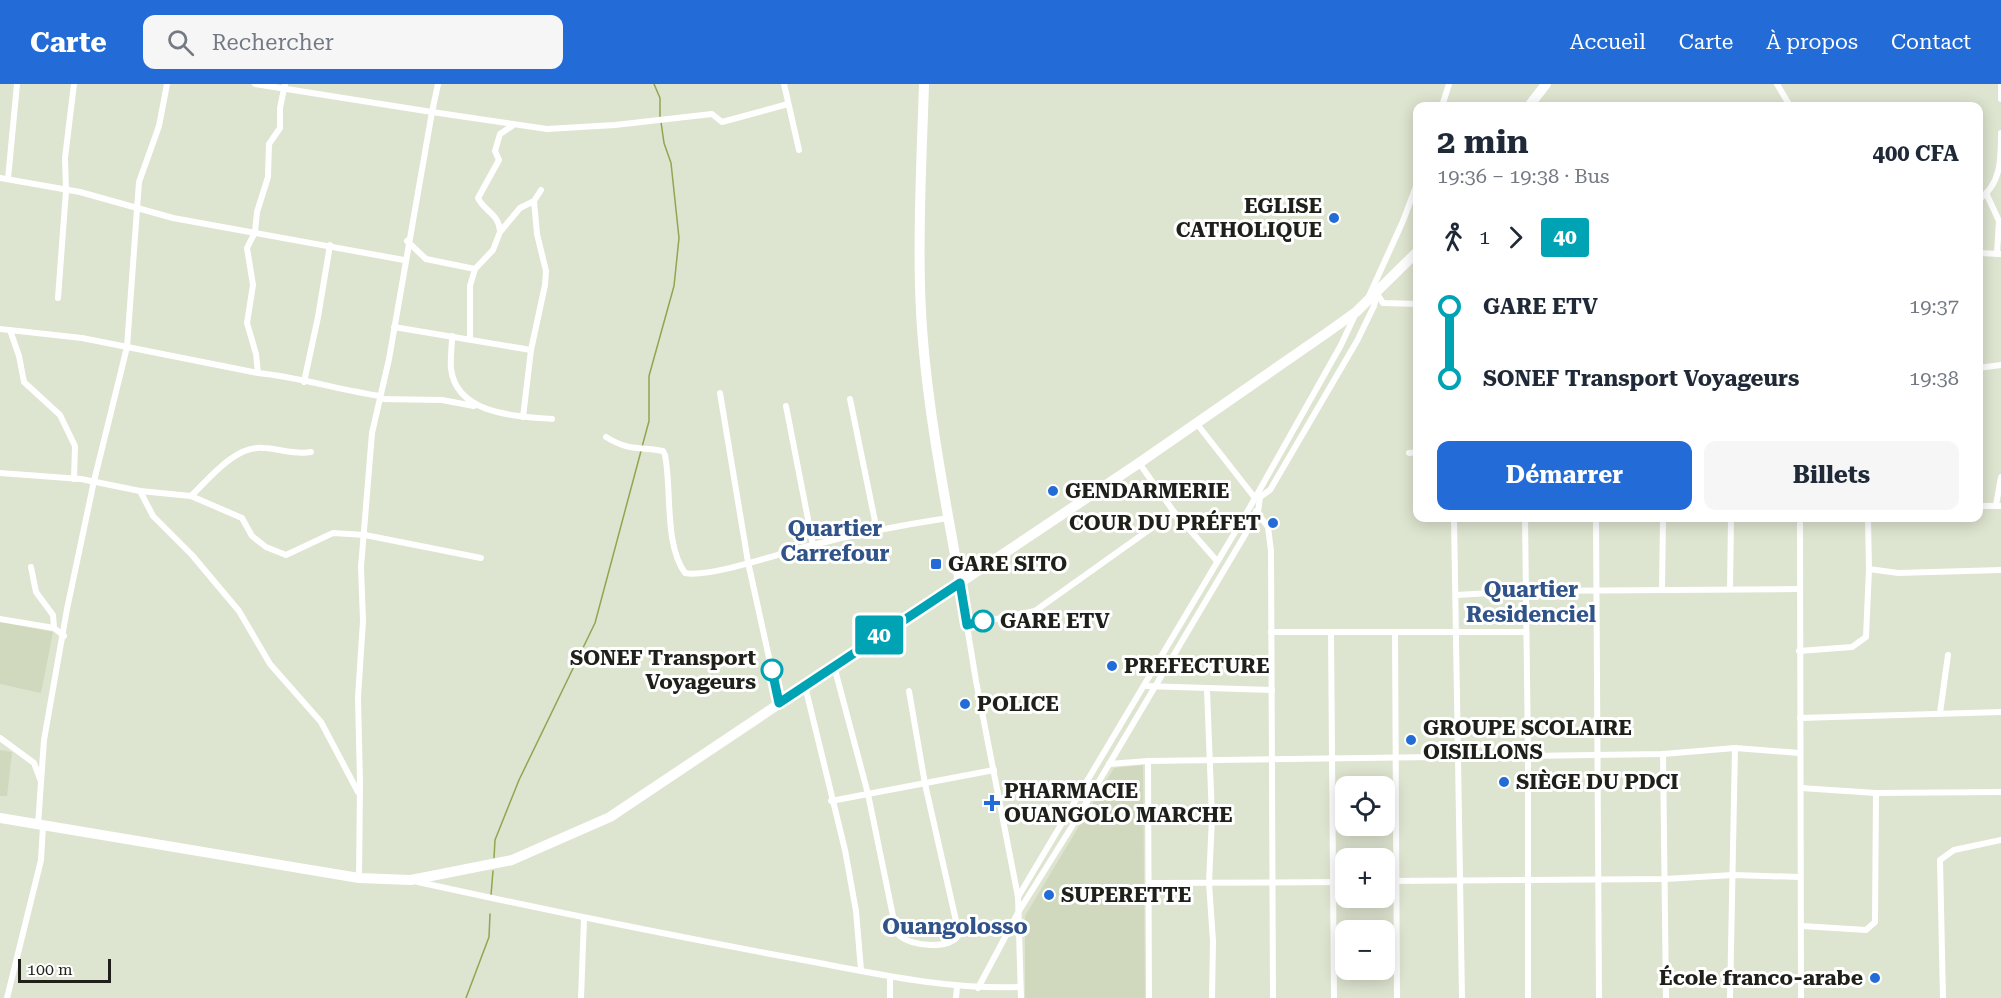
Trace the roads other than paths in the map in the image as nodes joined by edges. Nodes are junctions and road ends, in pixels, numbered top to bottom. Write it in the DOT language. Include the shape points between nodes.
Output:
graph roads {
  1 [pos="17,84"];
  2 [pos="74,84"];
  3 [pos="167,84"];
  4 [pos="255,84"];
  5 [pos="438,84"];
  6 [pos="784,84"];
  7 [pos="924,84"];
  8 [pos="1449,84"];
  9 [pos="1546,84"];
  10 [pos="1777,84"];
  11 [pos="2001,84"];
  12 [pos="284,86"];
  13 [pos="2001,99"];
  14 [pos="1443,102"];
  15 [pos="1532,102"];
  16 [pos="1788,102"];
  17 [pos="788,104"];
  18 [pos="432,112"];
  19 [pos="513,126"];
  20 [pos="2001,135"];
  21 [pos="798,150"];
  22 [pos="0,178"];
  23 [pos="9,179"];
  24 [pos="541,190"];
  25 [pos="66,192"];
  26 [pos="1413,194"];
  27 [pos="1987,195"];
  28 [pos="1983,197"];
  29 [pos="534,201"];
  30 [pos="136,208"];
  31 [pos="255,232"];
  32 [pos="500,232"];
  33 [pos="407,241"];
  34 [pos="330,245"];
  35 [pos="1983,254"];
  36 [pos="1999,254"];
  37 [pos="1413,256"];
  38 [pos="404,260"];
  39 [pos="475,269"];
  40 [pos="1377,293"];
  41 [pos="58,298"];
  42 [pos="1413,304"];
  43 [pos="1360,308"];
  44 [pos="394,327"];
  45 [pos="0,329"];
  46 [pos="10,330"];
  47 [pos="452,336"];
  48 [pos="470,339"];
  49 [pos="127,347"];
  50 [pos="531,350"];
  51 [pos="2001,365"];
  52 [pos="1983,367"];
  53 [pos="258,373"];
  54 [pos="304,382"];
  55 [pos="720,393"];
  56 [pos="380,397"];
  57 [pos="850,399"];
  58 [pos="475,406"];
  59 [pos="786,406"];
  60 [pos="523,417"];
  61 [pos="552,419"];
  62 [pos="1197,423"];
  63 [pos="606,437"];
  64 [pos="311,452"];
  65 [pos="1413,452"];
  66 [pos="1408,453"];
  67 [pos="1139,464"];
  68 [pos="0,473"];
  69 [pos="2001,477"];
  70 [pos="74,479"];
  71 [pos="94,481"];
  72 [pos="140,491"];
  73 [pos="191,496"];
  74 [pos="1255,498"];
  75 [pos="1998,506"];
  76 [pos="1250,507"];
  77 [pos="1174,512"];
  78 [pos="1258,512"];
  79 [pos="948,518"];
  80 [pos="1454,522"];
  81 [pos="1525,522"];
  82 [pos="1596,522"];
  83 [pos="1663,522"];
  84 [pos="1731,522"];
  85 [pos="1800,522"];
  86 [pos="1868,522"];
  87 [pos="877,531"];
  88 [pos="365,535"];
  89 [pos="813,545"];
  90 [pos="481,558"];
  91 [pos="1217,561"];
  92 [pos="748,562"];
  93 [pos="31,567"];
  94 [pos="1869,569"];
  95 [pos="2001,570"];
  96 [pos="960,583"];
  97 [pos="1730,589"];
  98 [pos="1800,589"];
  99 [pos="1597,590"];
  100 [pos="1662,590"];
  101 [pos="1525,591"];
  102 [pos="1456,595"];
  103 [pos="0,619"];
  104 [pos="967,625"];
  105 [pos="54,628"];
  106 [pos="1395,632"];
  107 [pos="1526,632"];
  108 [pos="1272,633"];
  109 [pos="1331,633"];
  110 [pos="1457,633"];
  111 [pos="63,636"];
  112 [pos="1799,651"];
  113 [pos="1948,655"];
  114 [pos="834,665"];
  115 [pos="805,686"];
  116 [pos="1144,686"];
  117 [pos="1155,688"];
  118 [pos="1208,690"];
  119 [pos="1272,690"];
  120 [pos="909,691"];
  121 [pos="779,703"];
  122 [pos="2001,712"];
  123 [pos="1940,713"];
  124 [pos="1800,718"];
  125 [pos="0,738"];
  126 [pos="1735,748"];
  127 [pos="1799,753"];
  128 [pos="1599,754"];
  129 [pos="1663,754"];
  130 [pos="1528,755"];
  131 [pos="1457,756"];
  132 [pos="1397,757"];
  133 [pos="1333,758"];
  134 [pos="1272,759"];
  135 [pos="1148,760"];
  136 [pos="1209,761"];
  137 [pos="1109,764"];
  138 [pos="993,770"];
  139 [pos="41,782"];
  140 [pos="925,784"];
  141 [pos="1801,788"];
  142 [pos="358,792"];
  143 [pos="2001,792"];
  144 [pos="1876,793"];
  145 [pos="868,795"];
  146 [pos="831,801"];
  147 [pos="0,818"];
  148 [pos="41,825"];
  149 [pos="2001,840"];
  150 [pos="1733,875"];
  151 [pos="1800,877"];
  152 [pos="359,878"];
  153 [pos="1599,878"];
  154 [pos="1528,879"];
  155 [pos="1665,879"];
  156 [pos="411,880"];
  157 [pos="1398,881"];
  158 [pos="1461,881"];
  159 [pos="1272,882"];
  160 [pos="1333,882"];
  161 [pos="1149,883"];
  162 [pos="1209,883"];
  163 [pos="1018,897"];
  164 [pos="1019,911"];
  165 [pos="584,919"];
  166 [pos="1802,926"];
  167 [pos="861,970"];
  168 [pos="891,977"];
  169 [pos="957,987"];
  170 [pos="1020,987"];
  171 [pos="978,988"];
  172 [pos="6,998"];
  173 [pos="581,998"];
  174 [pos="890,998"];
  175 [pos="956,998"];
  176 [pos="1021,998"];
  177 [pos="1149,998"];
  178 [pos="1212,998"];
  179 [pos="1273,998"];
  180 [pos="1334,998"];
  181 [pos="1397,998"];
  182 [pos="1461,998"];
  183 [pos="1528,998"];
  184 [pos="1599,998"];
  185 [pos="1666,998"];
  186 [pos="1730,998"];
  187 [pos="1801,998"];
  188 [pos="1943,998"];
  1 -- 23 [label="street"];
  2 -- 25 [label="street" via="65,158"];
  3 -- 30 [label="street" via="159,126 139,182"];
  4 -- 12 [label="street"];
  5 -- 18 [label="street"];
  6 -- 17 [label="street"];
  7 -- 79 [label="highway" via="920,295"];
  8 -- 14 [label="street"];
  9 -- 15 [label="highway"];
  10 -- 16 [label="street"];
  11 -- 13 [label="street"];
  12 -- 18 [label="street"];
  12 -- 31 [label="street" via="280,128 269,144 268,177"];
  17 -- 19 [label="street" via="722,122 712,114 586,128"];
  17 -- 21 [label="street"];
  18 -- 19 [label="street"];
  18 -- 33 [label="street"];
  19 -- 32 [label="street" via="500,134 495,151 499,160 478,198 500,224"];
  20 -- 27 [label="street" via="1999,177"];
  22 -- 23 [label="street"];
  23 -- 25 [label="street"];
  24 -- 29 [label="street"];
  25 -- 30 [label="street" via="80,192"];
  25 -- 41 [label="street"];
  26 -- 43 [label="street"];
  27 -- 28 [label="street"];
  27 -- 36 [label="street" via="1999,221"];
  29 -- 32 [label="street" via="520,208"];
  29 -- 50 [label="street" via="546,271"];
  30 -- 31 [label="street"];
  30 -- 49 [label="street"];
  31 -- 34 [label="street"];
  31 -- 53 [label="street" via="247,248 253,285 248,323"];
  32 -- 39 [label="street" via="493,250"];
  33 -- 38 [label="street"];
  33 -- 39 [label="street" via="426,259"];
  34 -- 38 [label="street"];
  34 -- 54 [label="street"];
  35 -- 36 [label="street"];
  37 -- 40 [label="highway"];
  38 -- 44 [label="street"];
  39 -- 48 [label="street" via="470,286"];
  40 -- 42 [label="street" via="1389,305"];
  40 -- 43 [label="highway"];
  40 -- 78 [label="street" via="1358,341 1270,490 1260,497"];
  43 -- 62 [label="highway"];
  43 -- 74 [label="street"];
  44 -- 47 [label="street"];
  44 -- 56 [label="street"];
  45 -- 46 [label="street"];
  46 -- 49 [label="street"];
  46 -- 70 [label="street" via="24,382 60,416 75,446"];
  47 -- 48 [label="street"];
  47 -- 58 [label="street" via="451,372 460,391"];
  48 -- 50 [label="street"];
  49 -- 53 [label="street"];
  49 -- 71 [label="street"];
  50 -- 60 [label="street"];
  51 -- 52 [label="street"];
  53 -- 54 [label="street"];
  54 -- 56 [label="street"];
  55 -- 92 [label="street"];
  56 -- 58 [label="street"];
  56 -- 88 [label="street" via="372,433"];
  57 -- 87 [label="street"];
  58 -- 60 [label="street"];
  59 -- 89 [label="street"];
  60 -- 61 [label="street"];
  62 -- 67 [label="highway"];
  62 -- 74 [label="street"];
  63 -- 92 [label="street" via="629,449 663,451 679,565 685,573 694,575"];
  64 -- 73 [label="street" via="300,454 261,447 238,453"];
  65 -- 66 [label="street"];
  67 -- 77 [label="street"];
  67 -- 96 [label="highway"];
  68 -- 70 [label="street"];
  69 -- 75 [label="street"];
  70 -- 71 [label="street"];
  71 -- 72 [label="street"];
  71 -- 111 [label="street"];
  72 -- 73 [label="street"];
  72 -- 142 [label="street" via="153,516 239,611 270,664 321,722"];
  73 -- 88 [label="street" via="242,518 252,536 266,548 286,555 333,533"];
  74 -- 76 [label="street"];
  76 -- 78 [label="street"];
  76 -- 91 [label="street"];
  77 -- 91 [label="street"];
  77 -- 104 [label="street" via="1035,611"];
  78 -- 108 [label="street" via="1270,535"];
  78 -- 117 [label="street"];
  79 -- 87 [label="street"];
  79 -- 96 [label="highway"];
  80 -- 102 [label="street"];
  81 -- 101 [label="street"];
  82 -- 99 [label="street"];
  83 -- 100 [label="street"];
  84 -- 97 [label="street"];
  85 -- 98 [label="street"];
  86 -- 94 [label="street"];
  87 -- 89 [label="street"];
  88 -- 90 [label="street"];
  88 -- 142 [label="street" via="357,697"];
  89 -- 92 [label="street"];
  91 -- 116 [label="street"];
  92 -- 121 [label="street"];
  93 -- 105 [label="street" via="36,592 53,615"];
  94 -- 95 [label="street" via="1898,573"];
  94 -- 112 [label="street" via="1866,638 1852,647"];
  96 -- 104 [label="street"];
  96 -- 114 [label="highway"];
  97 -- 98 [label="street"];
  97 -- 100 [label="street"];
  98 -- 112 [label="street"];
  99 -- 100 [label="street"];
  99 -- 101 [label="street"];
  99 -- 128 [label="street"];
  101 -- 102 [label="street"];
  101 -- 107 [label="street"];
  102 -- 110 [label="street"];
  103 -- 105 [label="street"];
  104 -- 138 [label="street"];
  105 -- 111 [label="street"];
  106 -- 109 [label="street"];
  106 -- 110 [label="street"];
  106 -- 132 [label="street"];
  107 -- 110 [label="street"];
  107 -- 130 [label="street"];
  108 -- 109 [label="street"];
  108 -- 119 [label="street"];
  109 -- 133 [label="street"];
  110 -- 131 [label="street"];
  111 -- 139 [label="street" via="44,740"];
  112 -- 124 [label="street"];
  113 -- 123 [label="street"];
  114 -- 115 [label="highway"];
  114 -- 145 [label="street"];
  115 -- 121 [label="highway"];
  115 -- 146 [label="street"];
  116 -- 117 [label="street"];
  116 -- 163 [label="street"];
  117 -- 118 [label="street"];
  117 -- 137 [label="street"];
  118 -- 119 [label="street"];
  118 -- 136 [label="street"];
  119 -- 134 [label="street"];
  120 -- 140 [label="street"];
  121 -- 156 [label="highway" via="610,817 512,860"];
  122 -- 123 [label="street"];
  123 -- 124 [label="street"];
  124 -- 127 [label="street"];
  125 -- 139 [label="street" via="34,763"];
  126 -- 127 [label="street"];
  126 -- 129 [label="street"];
  126 -- 150 [label="street"];
  127 -- 141 [label="street"];
  128 -- 129 [label="street"];
  128 -- 130 [label="street"];
  128 -- 153 [label="street"];
  129 -- 155 [label="street"];
  130 -- 131 [label="street"];
  130 -- 154 [label="street"];
  131 -- 132 [label="street"];
  131 -- 158 [label="street"];
  132 -- 133 [label="street"];
  132 -- 157 [label="street"];
  133 -- 134 [label="street"];
  133 -- 160 [label="street"];
  134 -- 136 [label="street"];
  134 -- 159 [label="street"];
  135 -- 136 [label="street"];
  135 -- 137 [label="street"];
  135 -- 161 [label="street"];
  136 -- 162 [label="street"];
  137 -- 164 [label="street"];
  138 -- 140 [label="street"];
  138 -- 163 [label="street"];
  139 -- 148 [label="street"];
  140 -- 145 [label="street"];
  140 -- 145 [label="street" via="959,934 951,944 909,941 900,935"];
  141 -- 144 [label="street"];
  141 -- 151 [label="street"];
  142 -- 152 [label="street"];
  143 -- 144 [label="street"];
  144 -- 166 [label="street" via="1875,922 1866,930"];
  145 -- 146 [label="street"];
  146 -- 167 [label="street" via="855,901"];
  147 -- 148 [label="highway"];
  148 -- 152 [label="highway"];
  148 -- 172 [label="street" via="41,860"];
  149 -- 188 [label="street" via="1954,850 1940,860"];
  150 -- 151 [label="street"];
  150 -- 155 [label="street"];
  150 -- 186 [label="street"];
  151 -- 166 [label="street"];
  152 -- 156 [label="highway"];
  153 -- 154 [label="street"];
  153 -- 155 [label="street"];
  153 -- 184 [label="street"];
  154 -- 158 [label="street"];
  154 -- 183 [label="street"];
  155 -- 185 [label="street"];
  156 -- 165 [label="street"];
  157 -- 158 [label="street"];
  157 -- 181 [label="street"];
  158 -- 182 [label="street"];
  159 -- 160 [label="street"];
  159 -- 162 [label="street"];
  159 -- 179 [label="street"];
  160 -- 180 [label="street"];
  161 -- 162 [label="street"];
  161 -- 177 [label="street"];
  162 -- 178 [label="street"];
  163 -- 164 [label="street"];
  164 -- 170 [label="street"];
  164 -- 171 [label="street"];
  165 -- 167 [label="street"];
  165 -- 173 [label="street"];
  166 -- 187 [label="street"];
  167 -- 168 [label="street"];
  168 -- 169 [label="street"];
  168 -- 174 [label="street"];
  169 -- 171 [label="street"];
  169 -- 175 [label="street"];
  170 -- 171 [label="street"];
  170 -- 176 [label="street"];
}
